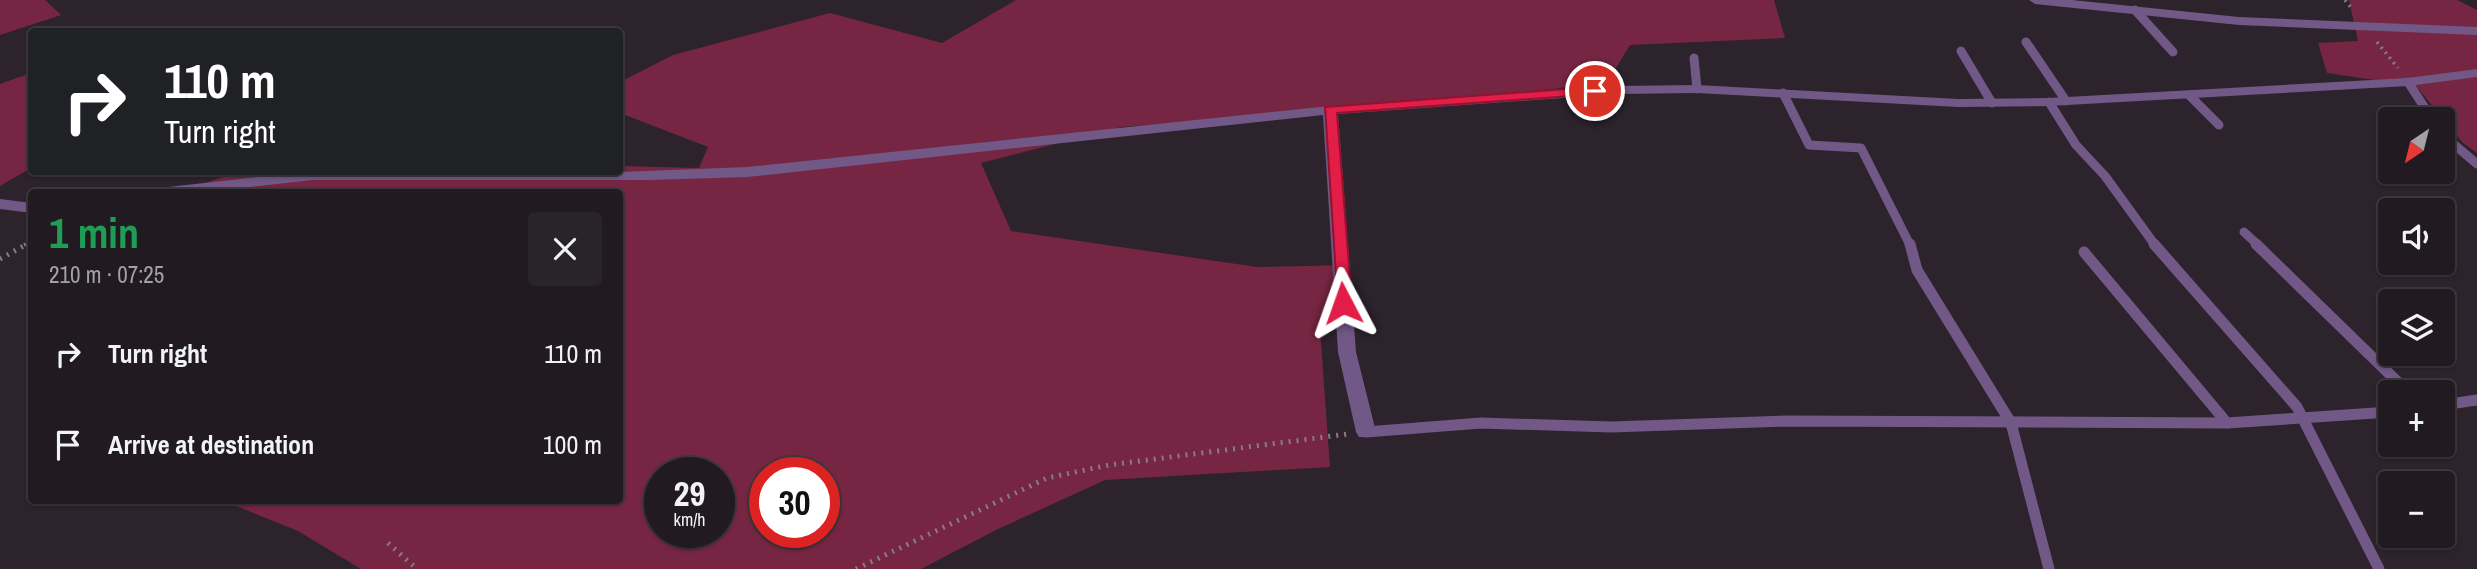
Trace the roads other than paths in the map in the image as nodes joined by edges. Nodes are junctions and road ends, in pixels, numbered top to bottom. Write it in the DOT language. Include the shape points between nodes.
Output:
graph roads {
  1 [pos="2035,0"];
  2 [pos="2135,10"];
  3 [pos="2477,31"];
  4 [pos="2026,42"];
  5 [pos="1961,51"];
  6 [pos="2173,52"];
  7 [pos="1694,58"];
  8 [pos="2477,73"];
  9 [pos="2409,82"];
  10 [pos="1697,89"];
  11 [pos="1783,93"];
  12 [pos="2189,95"];
  13 [pos="2049,102"];
  14 [pos="2066,102"];
  15 [pos="1992,103"];
  16 [pos="2425,107"];
  17 [pos="1330,110"];
  18 [pos="2219,125"];
  19 [pos="2455,145"];
  20 [pos="2477,164"];
  21 [pos="313,175"];
  22 [pos="313,175"];
  23 [pos="194,189"];
  24 [pos="0,204"];
  25 [pos="28,208"];
  26 [pos="2244,232"];
  27 [pos="2084,252"];
  28 [pos="2396,380"];
  29 [pos="2477,400"];
  30 [pos="2455,403"];
  31 [pos="2378,412"];
  32 [pos="2304,420"];
  33 [pos="2011,423"];
  34 [pos="2227,423"];
  35 [pos="1366,432"];
  36 [pos="2049,569"];
  37 [pos="2379,569"];
  1 -- 2 [label="street"];
  2 -- 3 [label="street" via="2239,21"];
  2 -- 6 [label="lane"];
  4 -- 14 [label="lane"];
  5 -- 15 [label="lane"];
  7 -- 10 [label="lane"];
  8 -- 9 [label="street"];
  9 -- 12 [label="street"];
  9 -- 16 [label="lane"];
  10 -- 11 [label="street"];
  10 -- 17 [label="street" via="1592,91"];
  11 -- 15 [label="street"];
  11 -- 33 [label="lane" via="1809,145 1861,148 1907,234 1917,270"];
  12 -- 14 [label="street"];
  12 -- 18 [label="lane"];
  13 -- 14 [label="street"];
  13 -- 15 [label="street"];
  13 -- 32 [label="lane" via="2076,145 2105,176 2146,235"];
  17 -- 21 [label="street" via="747,172"];
  17 -- 35 [label="street" via="1347,352"];
  19 -- 20 [label="lane"];
  22 -- 23 [label="street"];
  24 -- 25 [label="street"];
  26 -- 28 [label="lane"];
  27 -- 34 [label="lane"];
  29 -- 30 [label="lane"];
  31 -- 32 [label="lane"];
  32 -- 34 [label="lane"];
  32 -- 37 [label="lane"];
  33 -- 34 [label="lane"];
  33 -- 35 [label="lane" via="1788,421 1611,428 1481,423"];
  33 -- 36 [label="lane"];
}
